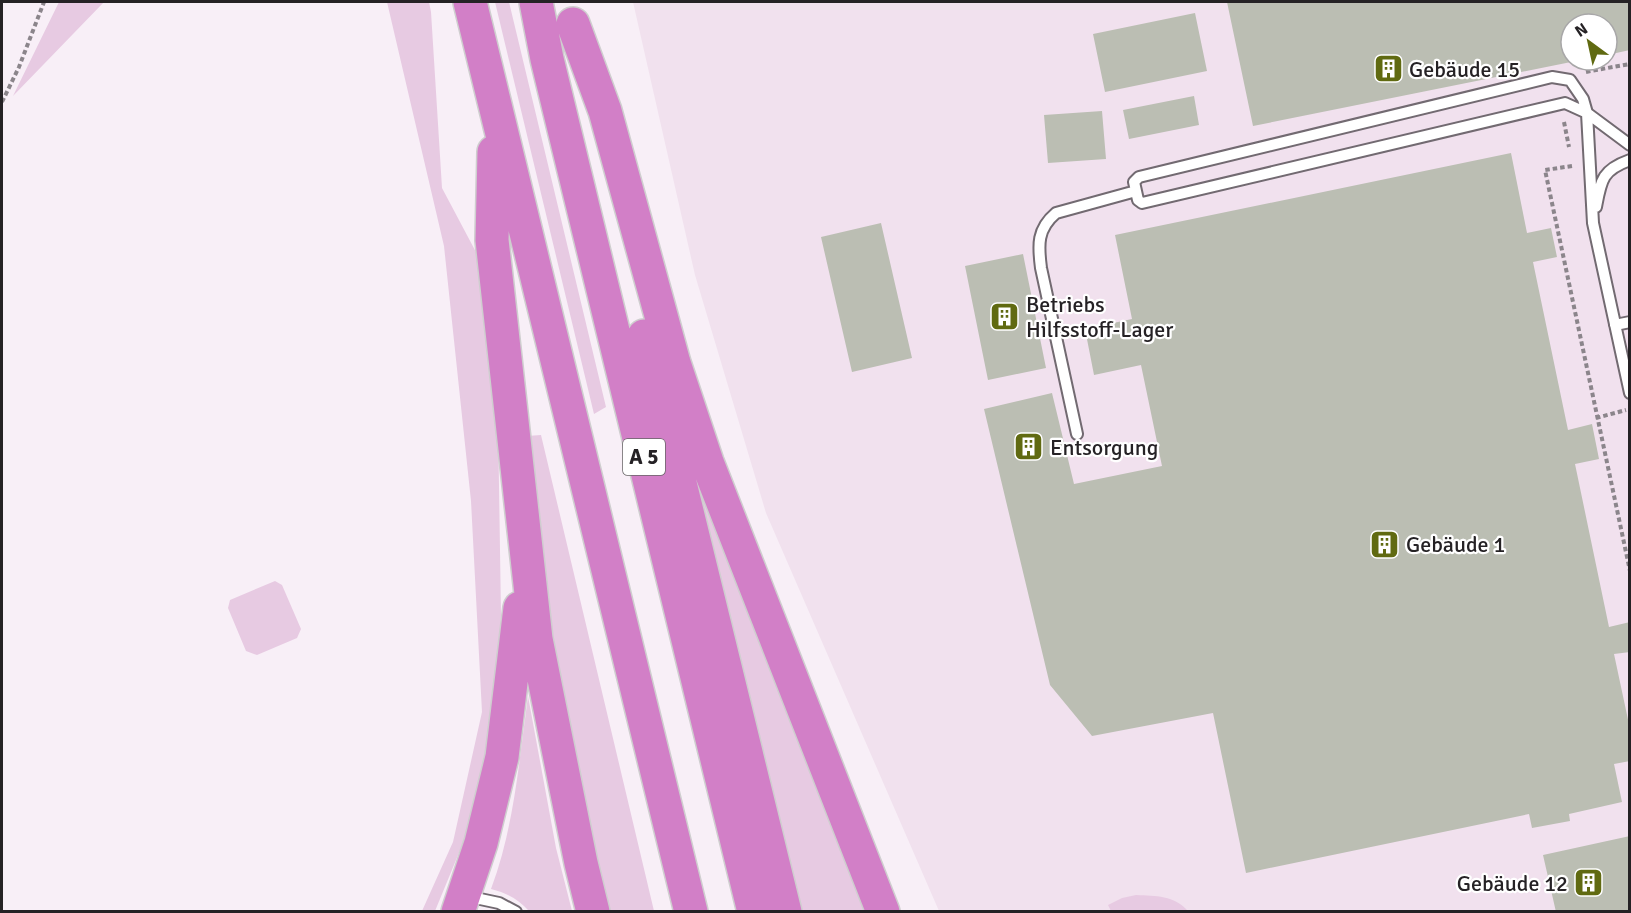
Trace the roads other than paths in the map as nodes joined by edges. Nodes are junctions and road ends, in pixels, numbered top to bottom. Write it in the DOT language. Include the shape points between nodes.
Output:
graph roads {
  1 [pos="470,2"];
  2 [pos="536,2"];
  3 [pos="568,13"];
  4 [pos="495,108"];
  5 [pos="1587,113"];
  6 [pos="1629,145"];
  7 [pos="1629,160"];
  8 [pos="1136,191"];
  9 [pos="1593,223"];
  10 [pos="1629,322"];
  11 [pos="1615,325"];
  12 [pos="1629,393"];
  13 [pos="1077,434"];
  14 [pos="525,558"];
  15 [pos="461,904"];
  16 [pos="516,912"];
  17 [pos="593,912"];
  18 [pos="691,912"];
  19 [pos="754,912"];
  20 [pos="785,912"];
  21 [pos="883,912"];
  1 -- 4 [label="highway"];
  2 -- 19 [label="highway, A 5"];
  3 -- 20 [label="highway"];
  3 -- 21 [label="highway" via="604,111 692,418"];
  4 -- 14 [label="highway" via="492,240"];
  4 -- 18 [label="highway"];
  5 -- 6 [label="lane"];
  5 -- 8 [label="lane" via="1566,103 1142,203"];
  5 -- 8 [label="lane" via="1570,80 1552,77 1139,177 1134,182"];
  5 -- 9 [label="lane"];
  7 -- 9 [label="lane" via="1614,166 1601,181"];
  8 -- 13 [label="lane" via="1056,213 1041,231 1041,268"];
  9 -- 11 [label="lane"];
  10 -- 11 [label="lane"];
  11 -- 12 [label="lane"];
  14 -- 15 [label="highway" via="502,757"];
  14 -- 17 [label="highway" via="536,639"];
  15 -- 16 [label="lane" via="500,903"];
}
